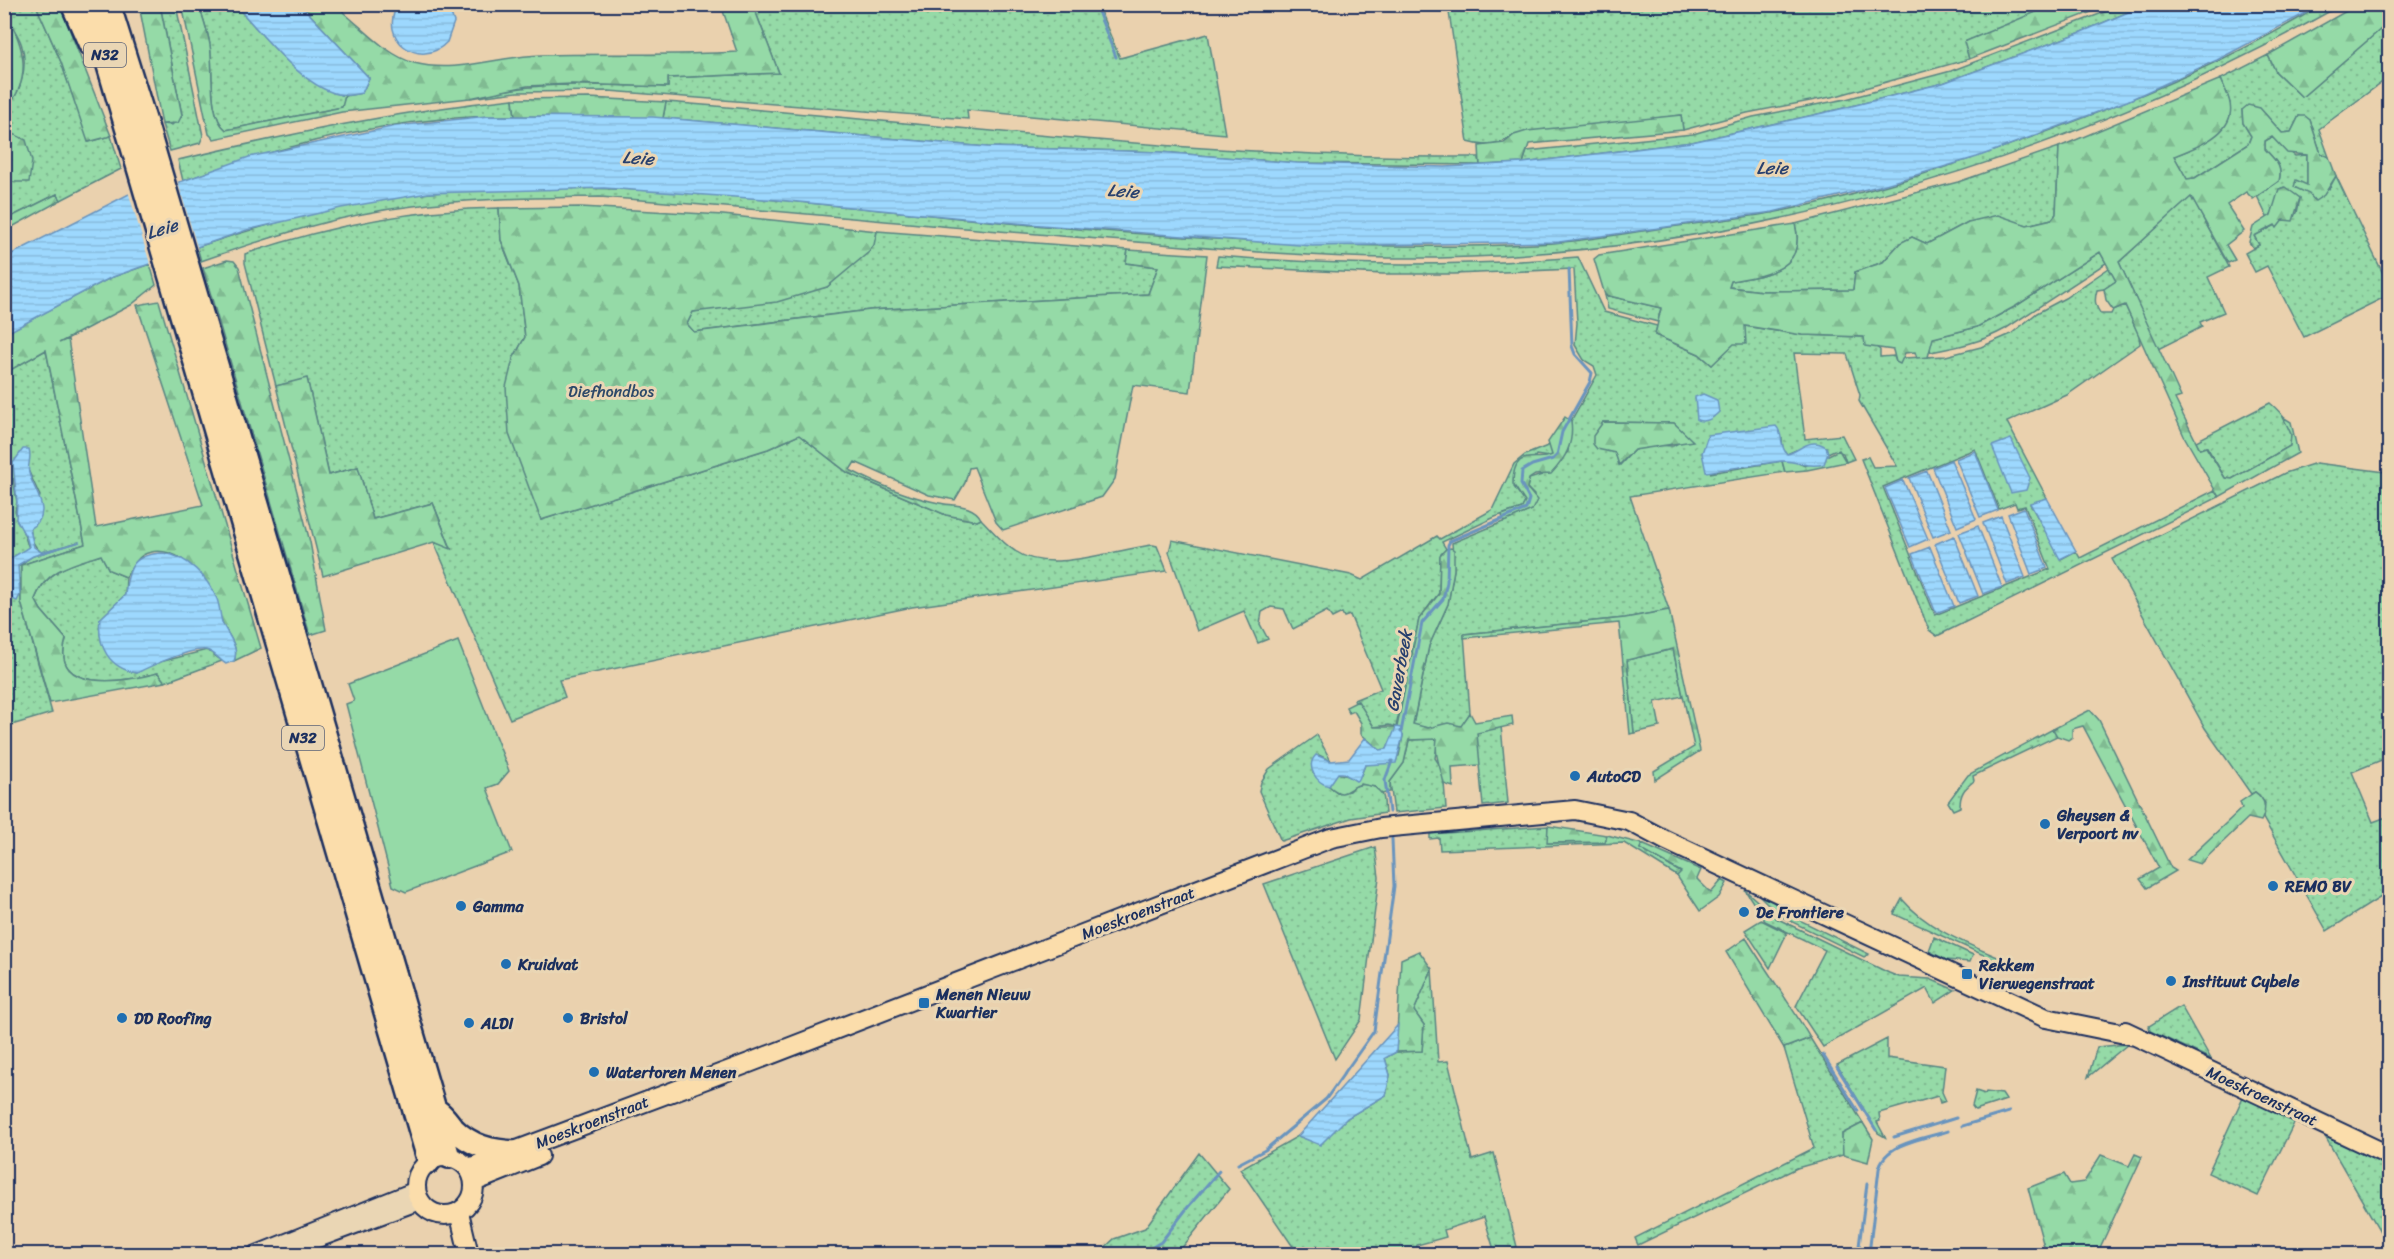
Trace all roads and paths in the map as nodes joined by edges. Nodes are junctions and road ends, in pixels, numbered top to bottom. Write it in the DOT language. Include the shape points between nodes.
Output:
graph roads {
  1 [pos="72,4"];
  2 [pos="90,4"];
  3 [pos="109,4"];
  4 [pos="124,4"];
  5 [pos="134,86"];
  6 [pos="126,131"];
  7 [pos="749,1063"];
  8 [pos="435,1109"];
  9 [pos="516,1152"];
  10 [pos="2390,1156"];
  11 [pos="439,1159"];
  12 [pos="471,1175"];
  13 [pos="418,1195"];
  14 [pos="452,1214"];
  15 [pos="254,1254"];
  16 [pos="280,1254"];
  17 [pos="458,1254"];
  18 [pos="469,1254"];
  1 -- 6 [label="highway"];
  2 -- 6 [label="highway, N32"];
  3 -- 5 [label="highway, N32"];
  4 -- 5 [label="highway"];
  5 -- 8 [label="highway, N32"];
  6 -- 11 [label="highway, N32"];
  7 -- 9 [label="main road, Moeskroenstraat"];
  7 -- 10 [label="main road, Moeskroenstraat" via="1332,838 1381,828 1539,814 1597,822 1665,840 2014,1004 2074,1013 2135,1036"];
  7 -- 12 [label="main road, Moeskroenstraat" via="651,1111"];
  8 -- 9 [label="highway" via="475,1144 490,1150"];
  8 -- 11 [label="highway, N32"];
  9 -- 12 [label="main road, Moeskroenstraat"];
  11 -- 12 [label="main road" via="460,1161"];
  11 -- 13 [label="main road" via="419,1173"];
  12 -- 14 [label="main road" via="471,1199"];
  13 -- 14 [label="main road" via="431,1212"];
  13 -- 15 [label="street"];
  13 -- 16 [label="street"];
  14 -- 17 [label="main road"];
  14 -- 18 [label="main road"];
}
